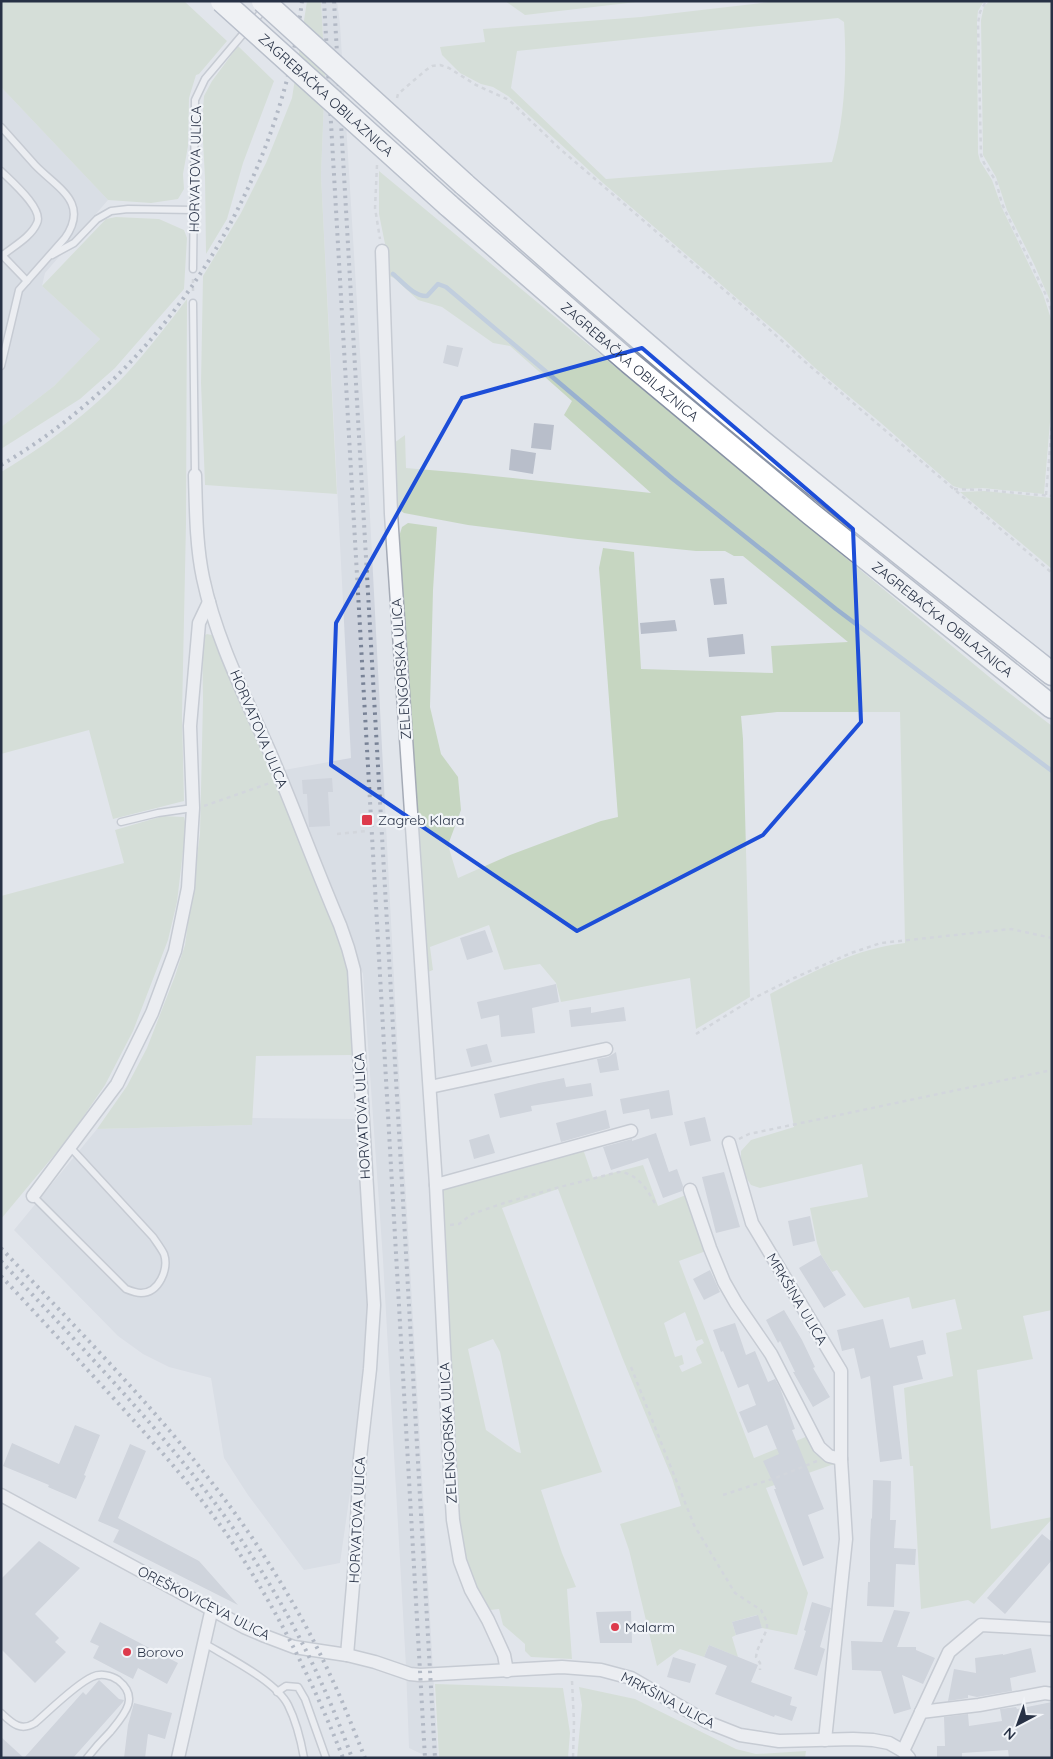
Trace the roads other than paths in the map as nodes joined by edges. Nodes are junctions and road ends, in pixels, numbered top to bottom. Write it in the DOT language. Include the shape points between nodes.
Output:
graph roads {
  1 [pos="222,1"];
  2 [pos="264,1"];
  3 [pos="1,127"];
  4 [pos="1,171"];
  5 [pos="194,210"];
  6 [pos="382,251"];
  7 [pos="2,254"];
  8 [pos="48,257"];
  9 [pos="193,269"];
  10 [pos="26,280"];
  11 [pos="193,302"];
  12 [pos="1,366"];
  13 [pos="195,475"];
  14 [pos="209,602"];
  15 [pos="1052,674"];
  16 [pos="1052,707"];
  17 [pos="194,808"];
  18 [pos="122,822"];
  19 [pos="606,1049"];
  20 [pos="430,1087"];
  21 [pos="631,1131"];
  22 [pos="729,1144"];
  23 [pos="70,1147"];
  24 [pos="436,1185"];
  25 [pos="690,1190"];
  26 [pos="33,1196"];
  27 [pos="841,1459"];
  28 [pos="1,1495"];
  29 [pos="212,1608"];
  30 [pos="1052,1629"];
  31 [pos="204,1643"];
  32 [pos="347,1655"];
  33 [pos="507,1671"];
  34 [pos="420,1675"];
  35 [pos="277,1692"];
  36 [pos="1052,1694"];
  37 [pos="922,1712"];
  38 [pos="1,1713"];
  39 [pos="825,1740"];
  40 [pos="906,1754"];
  41 [pos="87,1758"];
  42 [pos="178,1758"];
  43 [pos="304,1758"];
  44 [pos="326,1758"];
  1 -- 16 [label="highway, ZAGREBAČKA OBILAZNICA, bridge" via="448,205 630,363"];
  2 -- 5 [label="lane, HORVATOVA ULICA" via="260,15 205,79 195,100"];
  2 -- 15 [label="highway, ZAGREBAČKA OBILAZNICA, bridge" via="464,184 646,344 828,496"];
  3 -- 8 [label="lane" via="64,191 73,207 71,230"];
  4 -- 7 [label="lane" via="39,213 37,224 27,236"];
  5 -- 8 [label="lane" via="111,211 97,219 74,243"];
  5 -- 9 [label="lane, HORVATOVA ULICA"];
  6 -- 20 [label="street, ZELENGORSKA ULICA" via="391,514"];
  7 -- 10 [label="lane"];
  8 -- 10 [label="lane"];
  10 -- 12 [label="lane" via="19,290"];
  11 -- 13 [label="lane, HORVATOVA ULICA"];
  13 -- 14 [label="street, HORVATOVA ULICA" via="197,531"];
  14 -- 17 [label="street" via="199,623 190,726"];
  14 -- 32 [label="street, HORVATOVA ULICA" via="224,646 340,925 354,970 374,1305"];
  17 -- 18 [label="lane"];
  17 -- 23 [label="street" via="188,888 175,951 152,1013 117,1084"];
  19 -- 20 [label="street"];
  20 -- 24 [label="street, ZELENGORSKA ULICA"];
  21 -- 24 [label="street"];
  22 -- 27 [label="street, MRKŠINA ULICA" via="752,1223 841,1371"];
  23 -- 26 [label="street"];
  23 -- 26 [label="lane" via="154,1237 164,1255 165,1270 159,1283 149,1292 140,1294 126,1289"];
  24 -- 33 [label="street, ZELENGORSKA ULICA" via="454,1520 460,1561 504,1655"];
  25 -- 27 [label="street" via="724,1282 771,1354 818,1447 829,1456"];
  27 -- 39 [label="street, MRKŠINA ULICA" via="846,1539"];
  28 -- 29 [label="street, OREŠKOVIĆEVA ULICA"];
  29 -- 31 [label="street"];
  29 -- 32 [label="street, OREŠKOVIĆEVA ULICA" via="244,1627 294,1647"];
  30 -- 37 [label="street, MRKŠINA ULICA" via="980,1625 949,1652"];
  31 -- 35 [label="lane" via="260,1677"];
  31 -- 42 [label="street"];
  32 -- 34 [label="street, OREŠKOVIĆEVA ULICA"];
  33 -- 34 [label="street, MRKŠINA ULICA"];
  33 -- 39 [label="street, MRKŠINA ULICA" via="572,1667 600,1670 631,1678 708,1722 740,1735 779,1741"];
  35 -- 43 [label="lane" via="288,1704"];
  35 -- 44 [label="lane" via="286,1686 298,1687"];
  36 -- 37 [label="street"];
  37 -- 40 [label="street, MRKŠINA ULICA"];
  38 -- 41 [label="lane" via="16,1726 26,1727 91,1677 103,1675 114,1678 125,1688 129,1705 124,1716"];
  39 -- 40 [label="street, MRKŠINA ULICA" via="873,1740 889,1743"];
}
